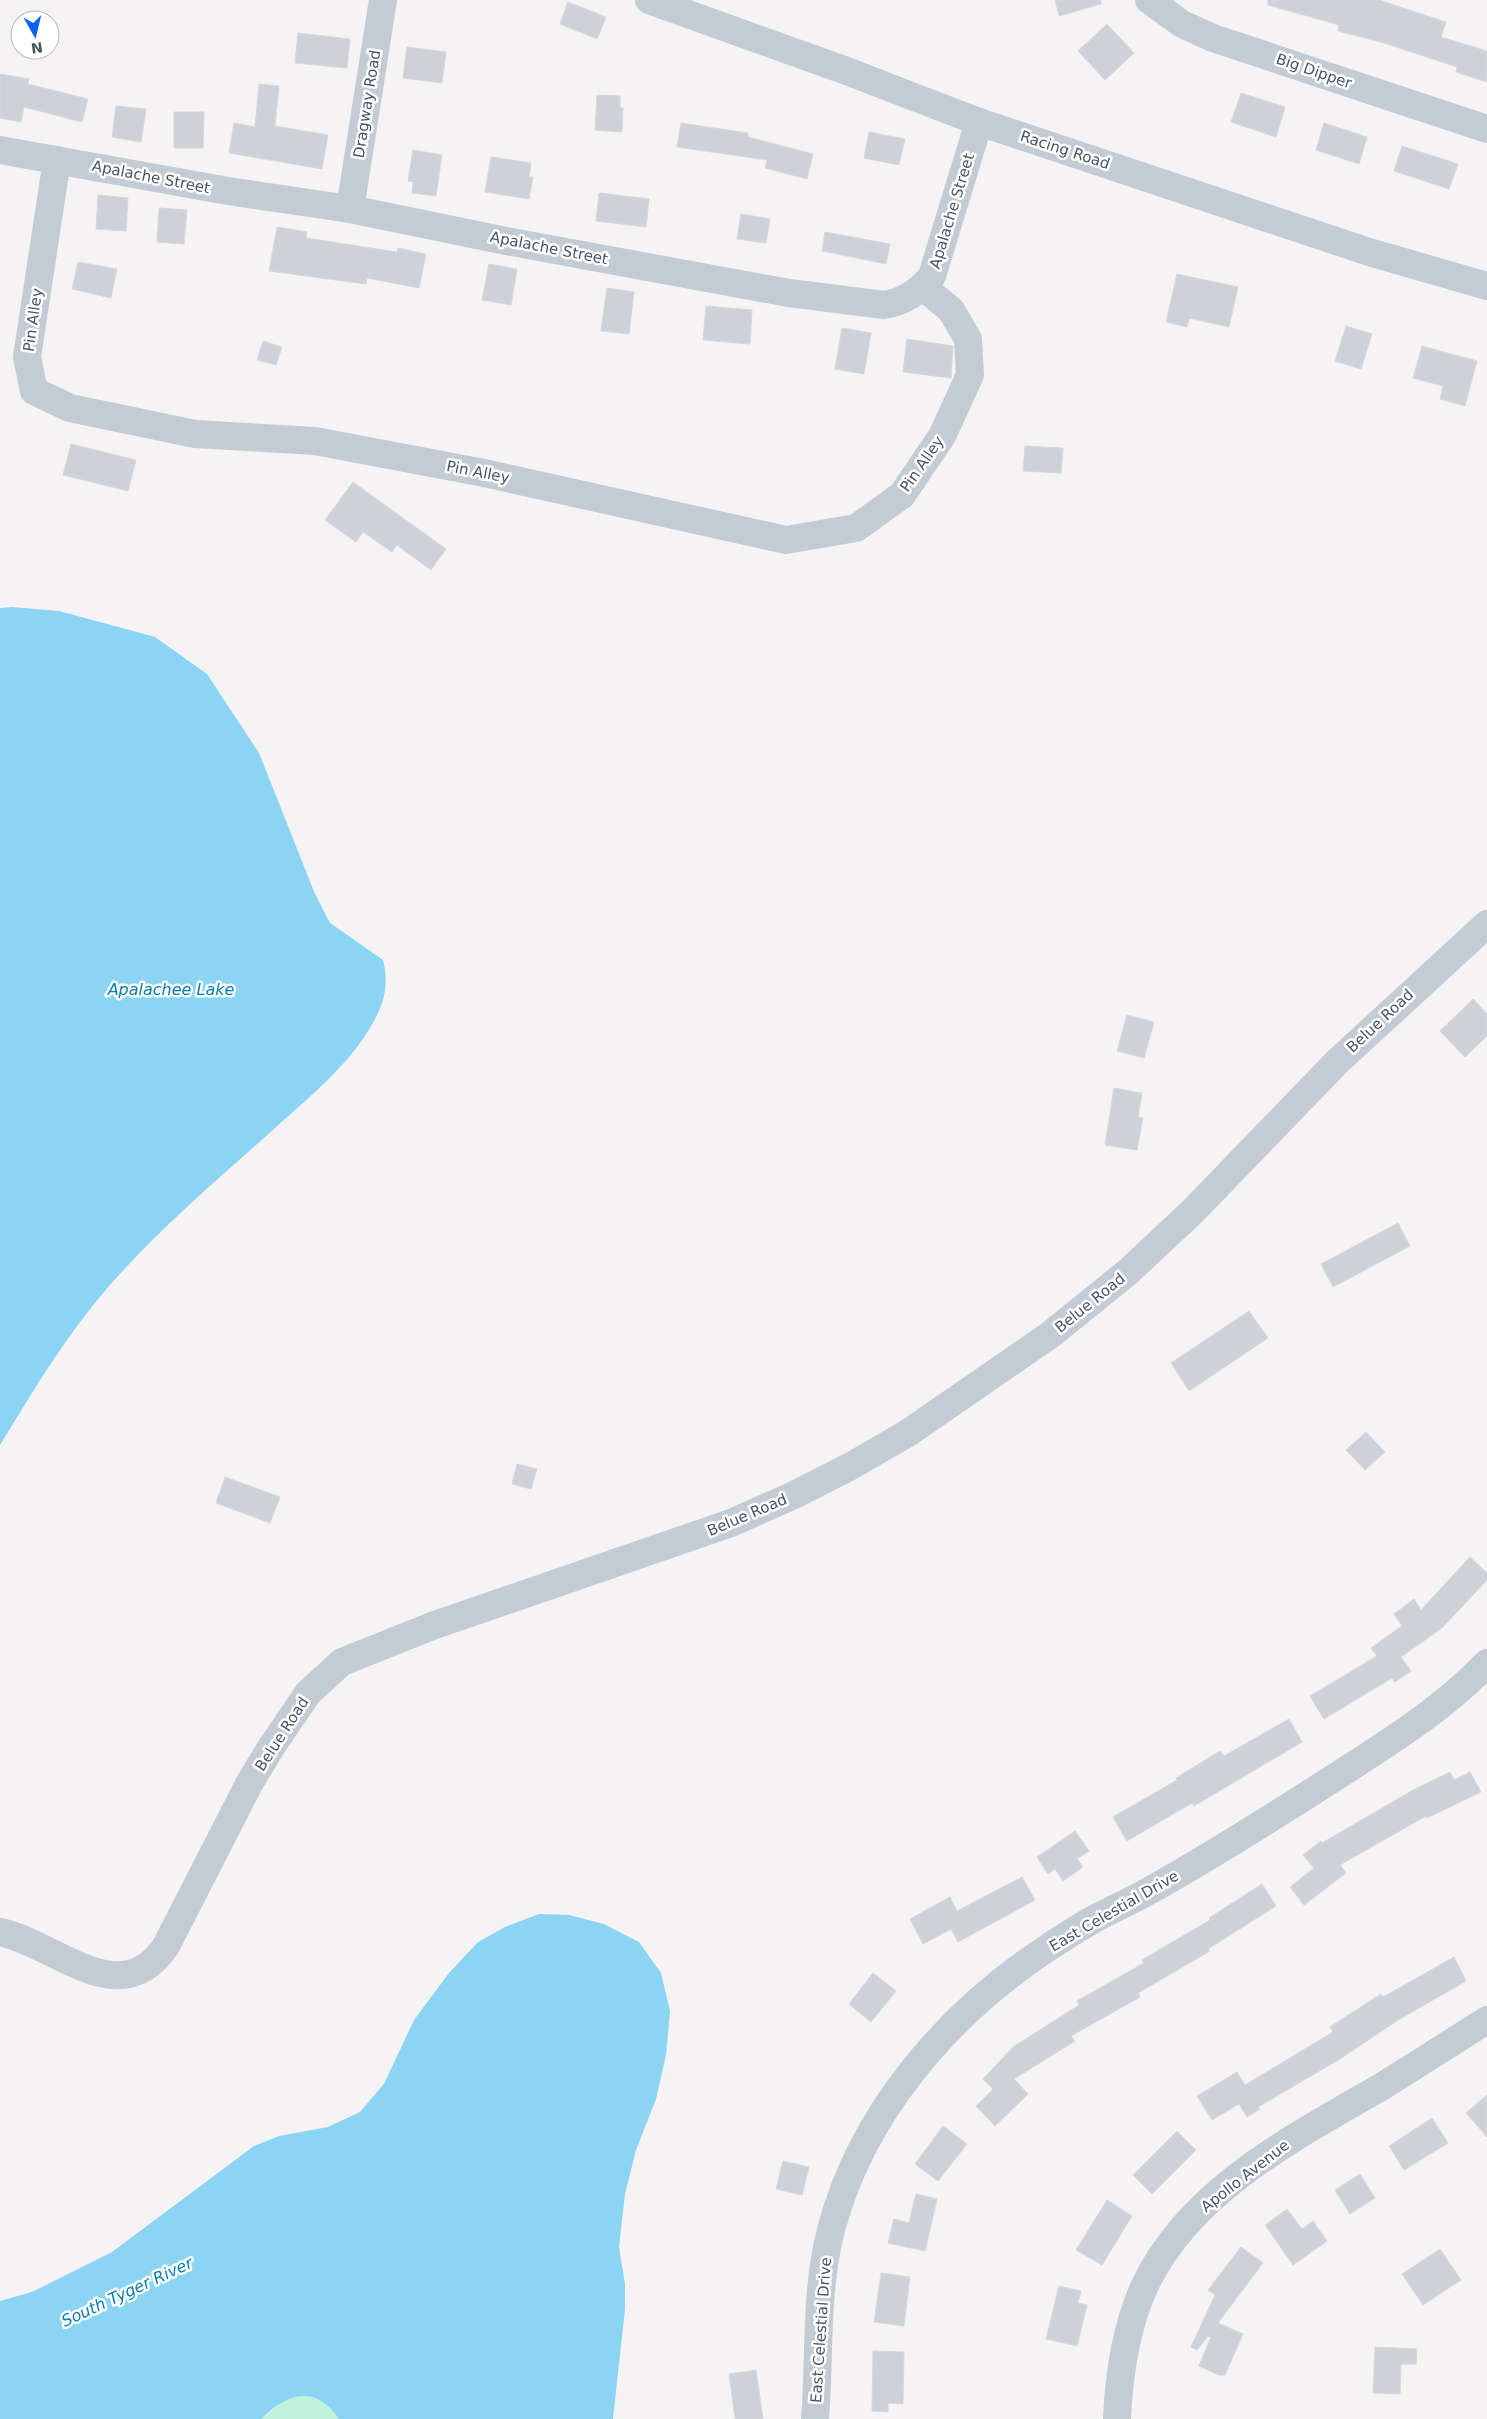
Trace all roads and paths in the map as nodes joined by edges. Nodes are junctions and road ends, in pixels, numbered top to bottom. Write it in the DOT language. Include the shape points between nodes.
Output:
graph roads {
  1 [pos="383,0"];
  2 [pos="649,0"];
  3 [pos="1148,0"];
  4 [pos="979,122"];
  5 [pos="1487,129"];
  6 [pos="0,150"];
  7 [pos="57,160"];
  8 [pos="350,209"];
  9 [pos="1487,286"];
  10 [pos="923,287"];
  11 [pos="1487,924"];
  12 [pos="1487,1663"];
  13 [pos="0,1932"];
  14 [pos="1487,2020"];
  15 [pos="815,2419"];
  16 [pos="1117,2419"];
  1 -- 8 [label="street, Dragway Road"];
  2 -- 4 [label="street, Racing Road"];
  3 -- 5 [label="street, Big Dipper" via="1182,24 1214,38"];
  4 -- 9 [label="street, Racing Road" via="1369,252"];
  4 -- 10 [label="street, Apalache Street" via="932,276"];
  6 -- 7 [label="street, Apalache Street"];
  7 -- 8 [label="street, Apalache Street"];
  7 -- 10 [label="street, Pin Alley" via="28,357 34,391 70,408 195,434 315,441 484,473 786,540 856,528 902,495 942,436 970,376 968,339 950,310"];
  8 -- 10 [label="street, Apalache Street" via="789,293 884,305 898,302"];
  11 -- 13 [label="street, Belue Road" via="1337,1062 1193,1211 1122,1276 1050,1335 908,1433 834,1475 732,1523 432,1626 342,1662 324,1677 294,1712 250,1784 166,1946 144,1970 123,1976 102,1974 35,1943"];
  12 -- 15 [label="street, East Celestial Drive" via="1418,1724 1154,1888 1041,1952 942,2036 892,2098 853,2166 840,2198 824,2266"];
  14 -- 16 [label="street, Apollo Avenue" via="1291,2140 1227,2187 1189,2221 1158,2262 1133,2319 1118,2392"];
}
